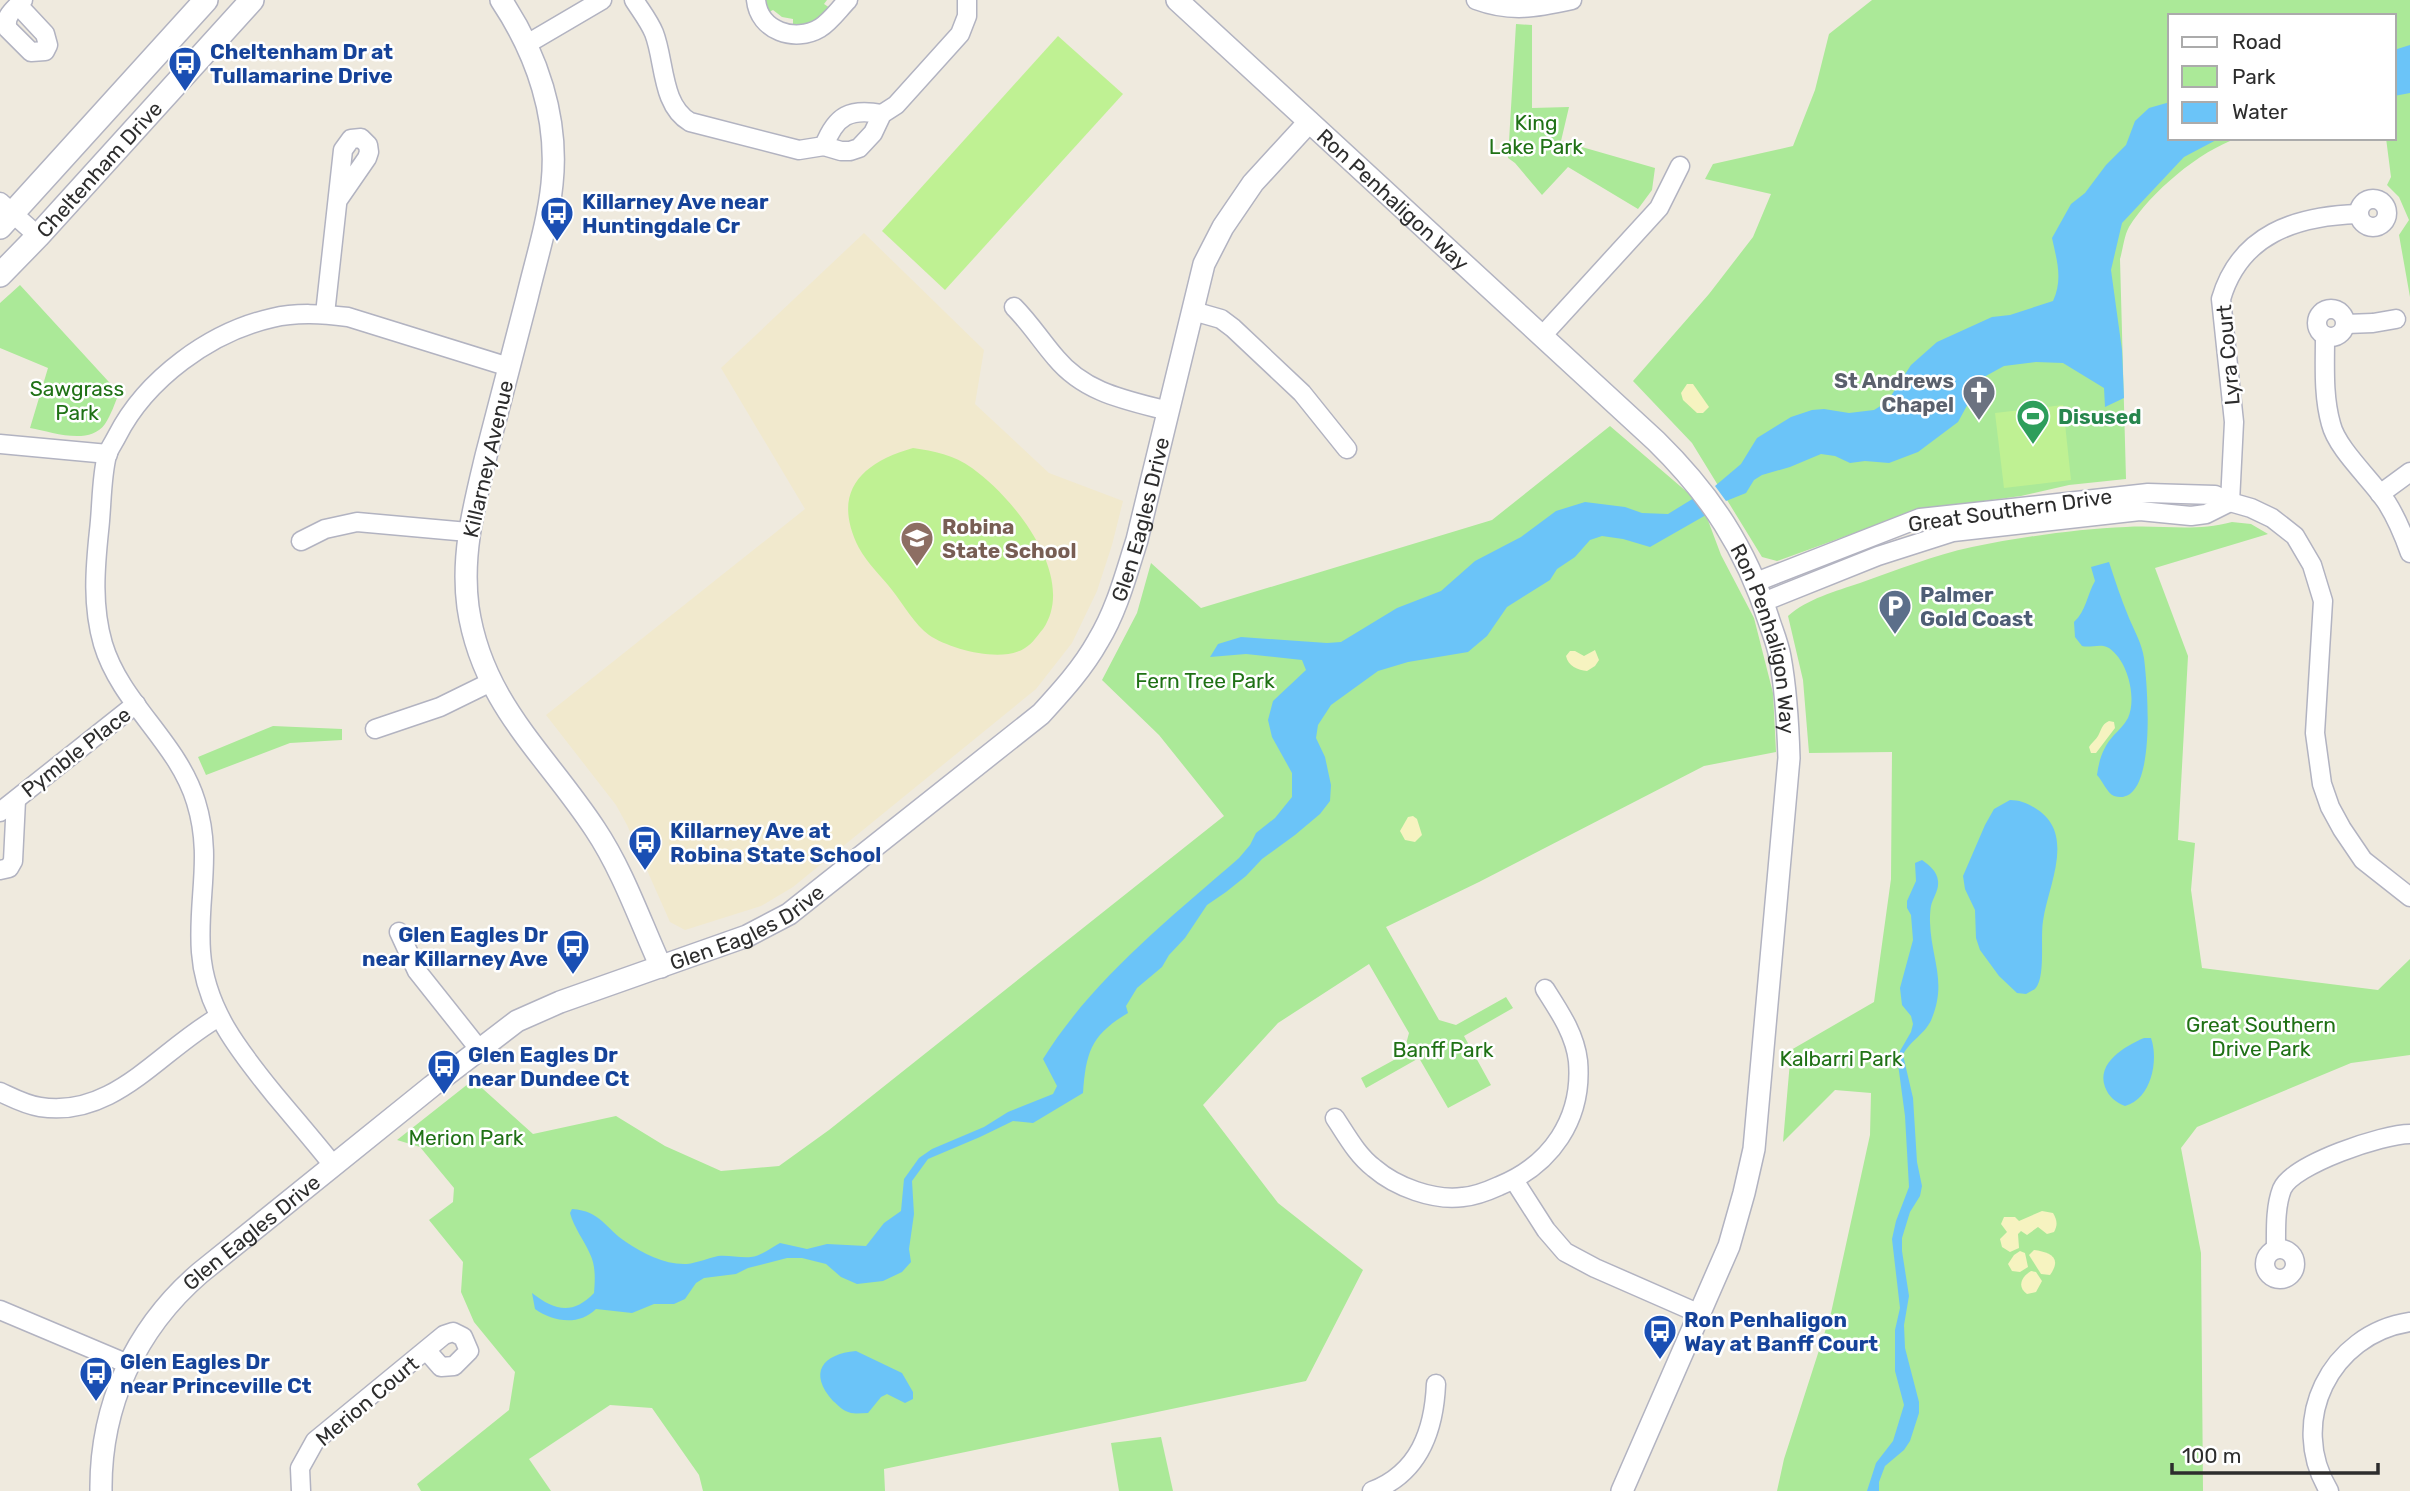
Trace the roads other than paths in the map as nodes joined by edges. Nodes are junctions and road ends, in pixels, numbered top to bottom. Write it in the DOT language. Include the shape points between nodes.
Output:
graph roads {
  1 [pos="252,0"];
  2 [pos="501,0"];
  3 [pos="602,0"];
  4 [pos="634,0"];
  5 [pos="757,0"];
  6 [pos="848,0"];
  7 [pos="967,0"];
  8 [pos="1177,0"];
  9 [pos="1476,0"];
  10 [pos="1572,0"];
  11 [pos="194,4"];
  12 [pos="527,44"];
  13 [pos="882,114"];
  14 [pos="1309,122"];
  15 [pos="824,146"];
  16 [pos="1680,166"];
  17 [pos="338,200"];
  18 [pos="4,214"];
  19 [pos="2358,214"];
  20 [pos="38,236"];
  21 [pos="0,275"];
  22 [pos="1014,307"];
  23 [pos="1193,311"];
  24 [pos="325,314"];
  25 [pos="2396,319"];
  26 [pos="1542,336"];
  27 [pos="509,367"];
  28 [pos="1168,411"];
  29 [pos="0,444"];
  30 [pos="1347,449"];
  31 [pos="108,454"];
  32 [pos="2410,472"];
  33 [pos="2380,494"];
  34 [pos="2230,502"];
  35 [pos="468,533"];
  36 [pos="301,541"];
  37 [pos="2410,553"];
  38 [pos="1759,592"];
  39 [pos="491,682"];
  40 [pos="136,704"];
  41 [pos="375,729"];
  42 [pos="16,800"];
  43 [pos="0,812"];
  44 [pos="0,870"];
  45 [pos="2410,897"];
  46 [pos="399,932"];
  47 [pos="661,967"];
  48 [pos="1545,989"];
  49 [pos="219,1017"];
  50 [pos="479,1049"];
  51 [pos="0,1092"];
  52 [pos="1335,1118"];
  53 [pos="2410,1134"];
  54 [pos="333,1165"];
  55 [pos="1514,1180"];
  56 [pos="2276,1249"];
  57 [pos="0,1310"];
  58 [pos="1700,1314"];
  59 [pos="2410,1322"];
  60 [pos="426,1351"];
  61 [pos="128,1364"];
  62 [pos="1436,1384"];
  63 [pos="101,1491"];
  64 [pos="301,1491"];
  65 [pos="1372,1491"];
  66 [pos="1622,1491"];
  67 [pos="2329,1491"];
  1 -- 20 [label="main road, Cheltenham Drive"];
  2 -- 12 [label="street, Killarney Avenue"];
  3 -- 12 [label="street"];
  4 -- 15 [label="street" via="653,32 670,97 683,118 799,150"];
  5 -- 6 [label="street" via="765,22 794,35 820,28"];
  7 -- 13 [label="street" via="960,34"];
  8 -- 14 [label="street, Ron Penhaligon Way"];
  9 -- 10 [label="street" via="1527,9"];
  11 -- 18 [label="main road, Cheltenham Drive"];
  12 -- 27 [label="street, Killarney Avenue" via="549,114 552,183"];
  13 -- 15 [label="street" via="861,111 845,116 832,128"];
  13 -- 15 [label="street" via="859,148 841,151"];
  14 -- 23 [label="street, Glen Eagles Drive" via="1253,183 1223,227 1204,264"];
  14 -- 26 [label="street, Ron Penhaligon Way"];
  16 -- 26 [label="street" via="1659,208"];
  17 -- 24 [label="street"];
  18 -- 20 [label="street"];
  19 -- 34 [label="street, Lyra Court" via="2307,220 2263,238 2226,281 2221,299 2234,422"];
  20 -- 21 [label="main road, Cheltenham Drive"];
  22 -- 28 [label="street" via="1057,360 1083,383 1106,395"];
  23 -- 28 [label="street, Glen Eagles Drive"];
  23 -- 30 [label="street" via="1221,319 1233,328 1302,393"];
  24 -- 27 [label="street"];
  24 -- 31 [label="street" via="276,317 216,340 144,395"];
  25 -- 33 [label="street" via="2346,324 2339,336 2325,337 2331,424 2339,443"];
  26 -- 38 [label="street, Ron Penhaligon Way" via="1696,482 1740,548"];
  27 -- 35 [label="street, Killarney Avenue"];
  28 -- 47 [label="street, Glen Eagles Drive" via="1137,540 1112,615 1083,665 1041,714 789,914 747,936"];
  29 -- 31 [label="street"];
  31 -- 40 [label="street" via="95,561 96,610 104,647"];
  32 -- 33 [label="street"];
  33 -- 37 [label="street" via="2398,521"];
  34 -- 38 [label="street, Great Southern Drive" via="2203,493 2125,494 1920,518"];
  34 -- 45 [label="street, Great Southern Drive" via="2272,518 2295,536 2312,565 2322,601 2315,733 2322,784 2342,830 2364,860"];
  35 -- 36 [label="street" via="357,522 325,529"];
  35 -- 39 [label="street, Killarney Avenue" via="468,607"];
  38 -- 58 [label="street, Ron Penhaligon Way" via="1780,655 1789,758 1754,1149 1729,1247"];
  39 -- 41 [label="street" via="440,707"];
  39 -- 47 [label="street, Killarney Avenue" via="508,714 596,831"];
  40 -- 42 [label="street, Pymble Place"];
  40 -- 49 [label="street" via="175,757 197,803 206,853 202,960"];
  42 -- 43 [label="street, Pymble Place"];
  42 -- 44 [label="street, Pymble Place" via="13,861"];
  46 -- 50 [label="street" via="417,971"];
  47 -- 50 [label="street, Glen Eagles Drive" via="537,1011"];
  48 -- 55 [label="street" via="1573,1039 1578,1085 1563,1133 1550,1153"];
  49 -- 51 [label="street" via="115,1093 91,1104 39,1107"];
  49 -- 54 [label="street" via="240,1053"];
  50 -- 54 [label="street, Glen Eagles Drive"];
  52 -- 55 [label="street" via="1373,1168 1417,1191 1463,1198"];
  53 -- 56 [label="street" via="2395,1134 2352,1148 2300,1170 2283,1187"];
  54 -- 61 [label="street, Glen Eagles Drive" via="187,1285 150,1327"];
  55 -- 58 [label="street" via="1565,1252"];
  57 -- 61 [label="street"];
  58 -- 66 [label="street, Ron Penhaligon Way"];
  59 -- 67 [label="street" via="2363,1340 2332,1371 2320,1392 2314,1410 2312,1451"];
  60 -- 64 [label="street, Merion Court" via="315,1441 300,1468"];
  61 -- 63 [label="street, Glen Eagles Drive" via="107,1425"];
  62 -- 65 [label="street" via="1435,1412 1426,1441 1409,1466"];
}
